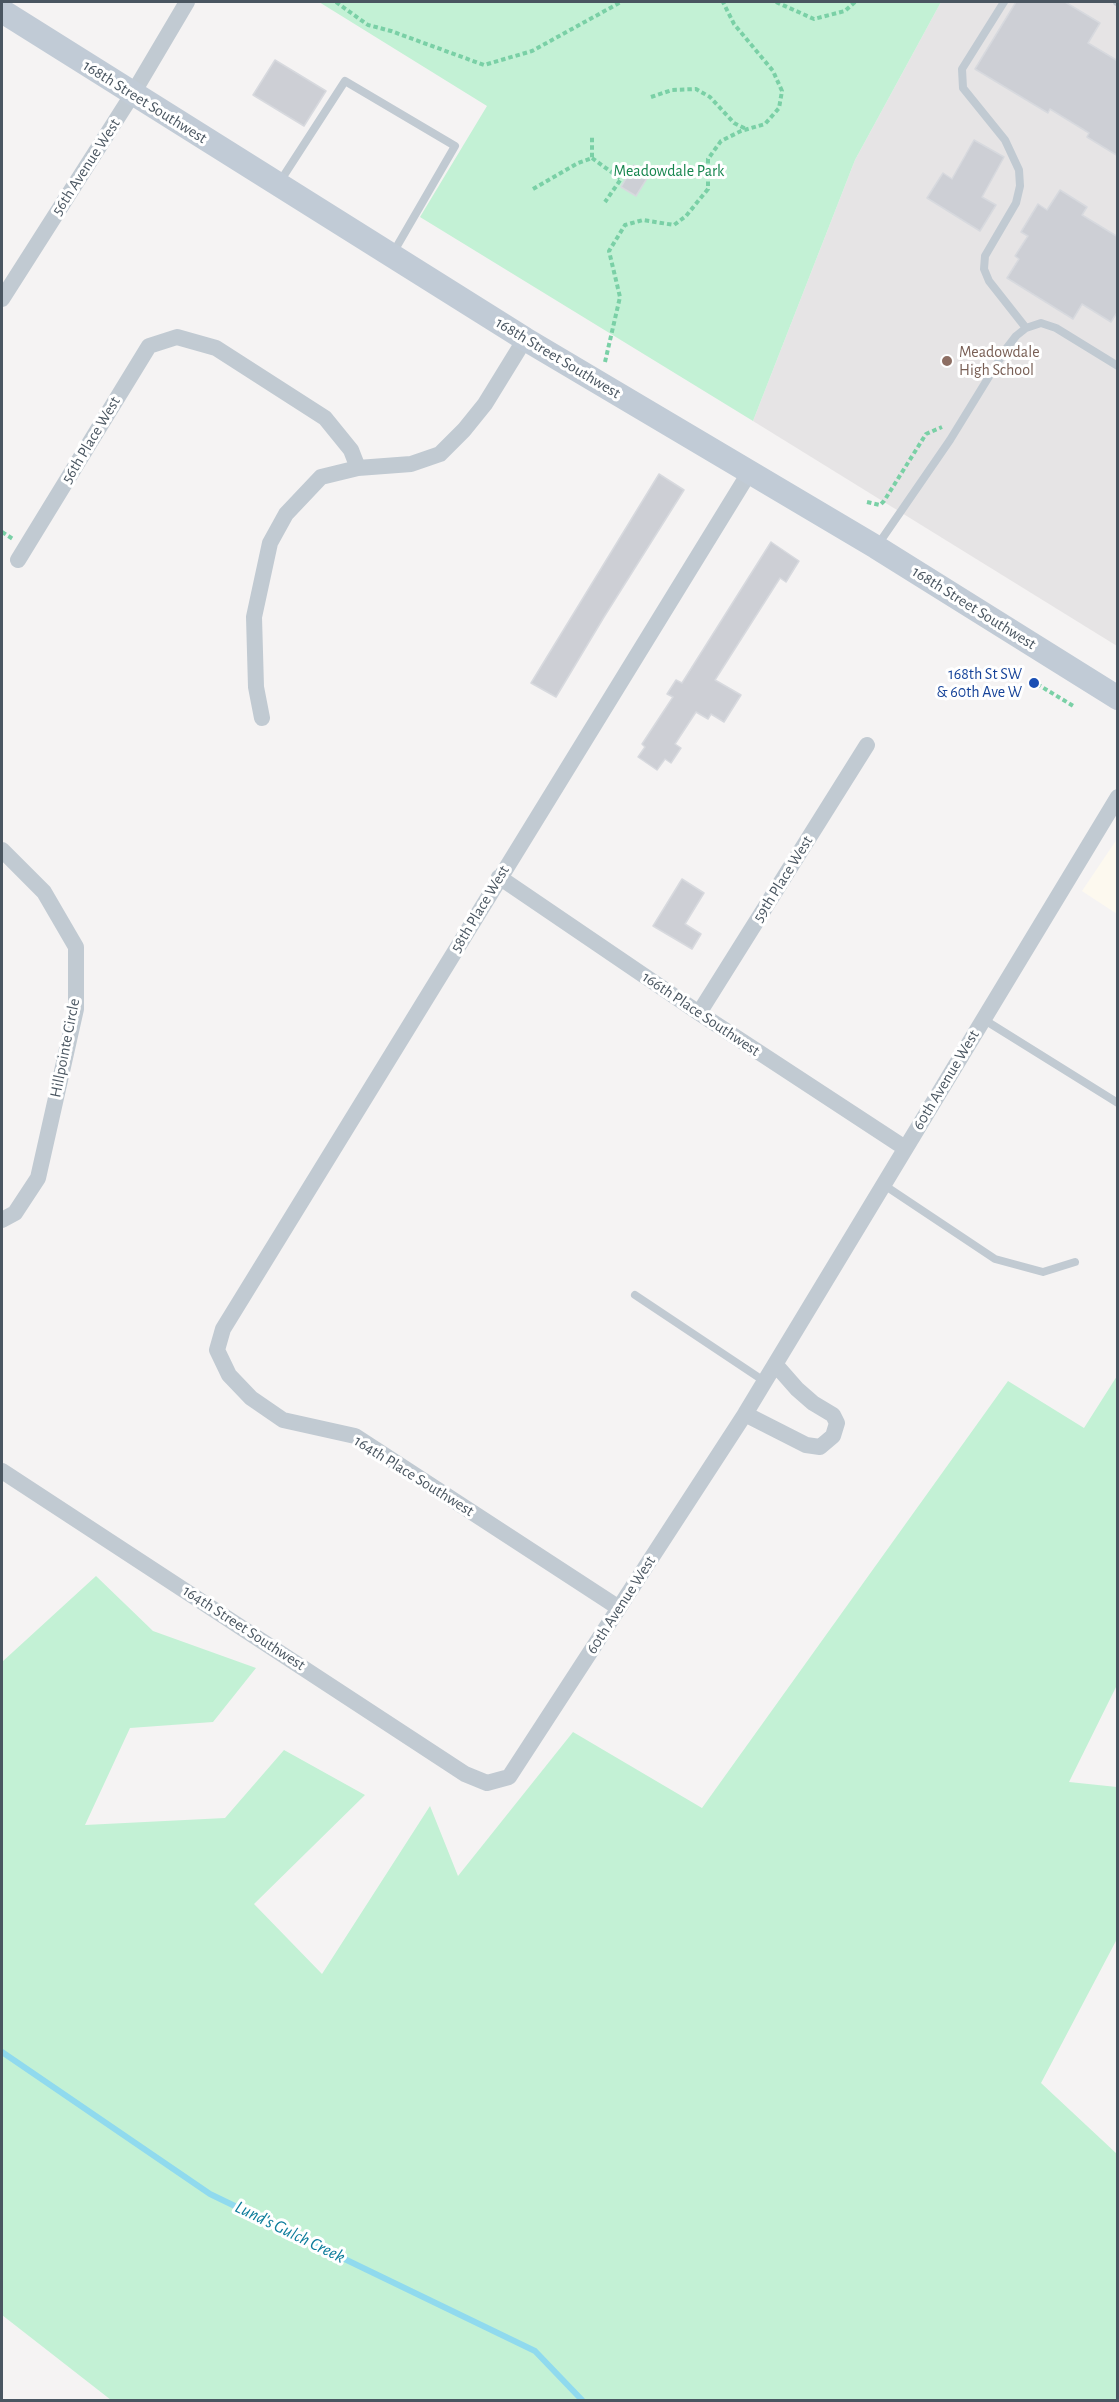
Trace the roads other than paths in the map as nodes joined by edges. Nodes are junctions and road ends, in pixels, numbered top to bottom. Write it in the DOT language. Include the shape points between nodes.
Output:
graph roads {
  1 [pos="187,2"];
  2 [pos="1004,2"];
  3 [pos="2,11"];
  4 [pos="132,95"];
  5 [pos="278,185"];
  6 [pos="391,256"];
  7 [pos="2,299"];
  8 [pos="1026,327"];
  9 [pos="525,339"];
  10 [pos="1118,366"];
  11 [pos="358,468"];
  12 [pos="749,473"];
  13 [pos="876,547"];
  14 [pos="18,560"];
  15 [pos="1118,698"];
  16 [pos="262,718"];
  17 [pos="867,745"];
  18 [pos="1118,797"];
  19 [pos="2,850"];
  20 [pos="499,877"];
  21 [pos="699,1013"];
  22 [pos="983,1019"];
  23 [pos="1118,1102"];
  24 [pos="905,1148"];
  25 [pos="884,1185"];
  26 [pos="2,1220"];
  27 [pos="1075,1262"];
  28 [pos="635,1295"];
  29 [pos="217,1350"];
  30 [pos="775,1364"];
  31 [pos="764,1381"];
  32 [pos="745,1414"];
  33 [pos="2,1471"];
  34 [pos="619,1608"];
  35 [pos="488,1783"];
  1 -- 4 [label="street, 56th Avenue West"];
  2 -- 8 [label="lane" via="962,69 963,88 1005,140 1019,170 1016,203 985,256 984,269"];
  3 -- 4 [label="main road, 168th Street Southwest"];
  4 -- 5 [label="main road, 168th Street Southwest"];
  4 -- 7 [label="street, 56th Avenue West"];
  5 -- 6 [label="main road, 168th Street Southwest"];
  5 -- 6 [label="lane" via="345,81 455,146"];
  6 -- 9 [label="main road, 168th Street Southwest"];
  8 -- 10 [label="lane" via="1041,323 1056,328"];
  8 -- 13 [label="lane" via="1006,349 950,440"];
  9 -- 11 [label="street" via="485,404 440,454 411,464"];
  9 -- 12 [label="main road, 168th Street Southwest"];
  11 -- 14 [label="street, 56th Place West" via="351,450 326,418 216,348 177,337 148,346"];
  11 -- 16 [label="street" via="321,477 286,514 270,543 254,617 256,687"];
  12 -- 13 [label="main road, 168th Street Southwest"];
  12 -- 20 [label="street, 58th Place West"];
  13 -- 15 [label="main road, 168th Street Southwest"];
  17 -- 21 [label="street, 59th Place West"];
  18 -- 22 [label="street, 60th Avenue West"];
  19 -- 26 [label="street, Hillpointe Circle" via="44,892 76,947 76,1009 38,1178 15,1213"];
  20 -- 21 [label="street, 166th Place Southwest"];
  20 -- 29 [label="street, 58th Place West" via="224,1329"];
  21 -- 24 [label="street, 166th Place Southwest"];
  22 -- 23 [label="lane"];
  22 -- 24 [label="street, 60th Avenue West"];
  24 -- 25 [label="street, 60th Avenue West"];
  25 -- 27 [label="lane" via="995,1259 1043,1272"];
  25 -- 30 [label="street, 60th Avenue West"];
  28 -- 31 [label="lane"];
  29 -- 34 [label="street, 164th Place Southwest" via="229,1376 251,1398 283,1420 355,1436"];
  30 -- 31 [label="street, 60th Avenue West"];
  30 -- 32 [label="street" via="805,1396 833,1415 837,1423 833,1436 820,1447 806,1445"];
  31 -- 32 [label="street, 60th Avenue West"];
  32 -- 34 [label="street, 60th Avenue West"];
  33 -- 35 [label="street, 164th Street Southwest" via="465,1774"];
  34 -- 35 [label="street, 60th Avenue West" via="509,1777"];
}
